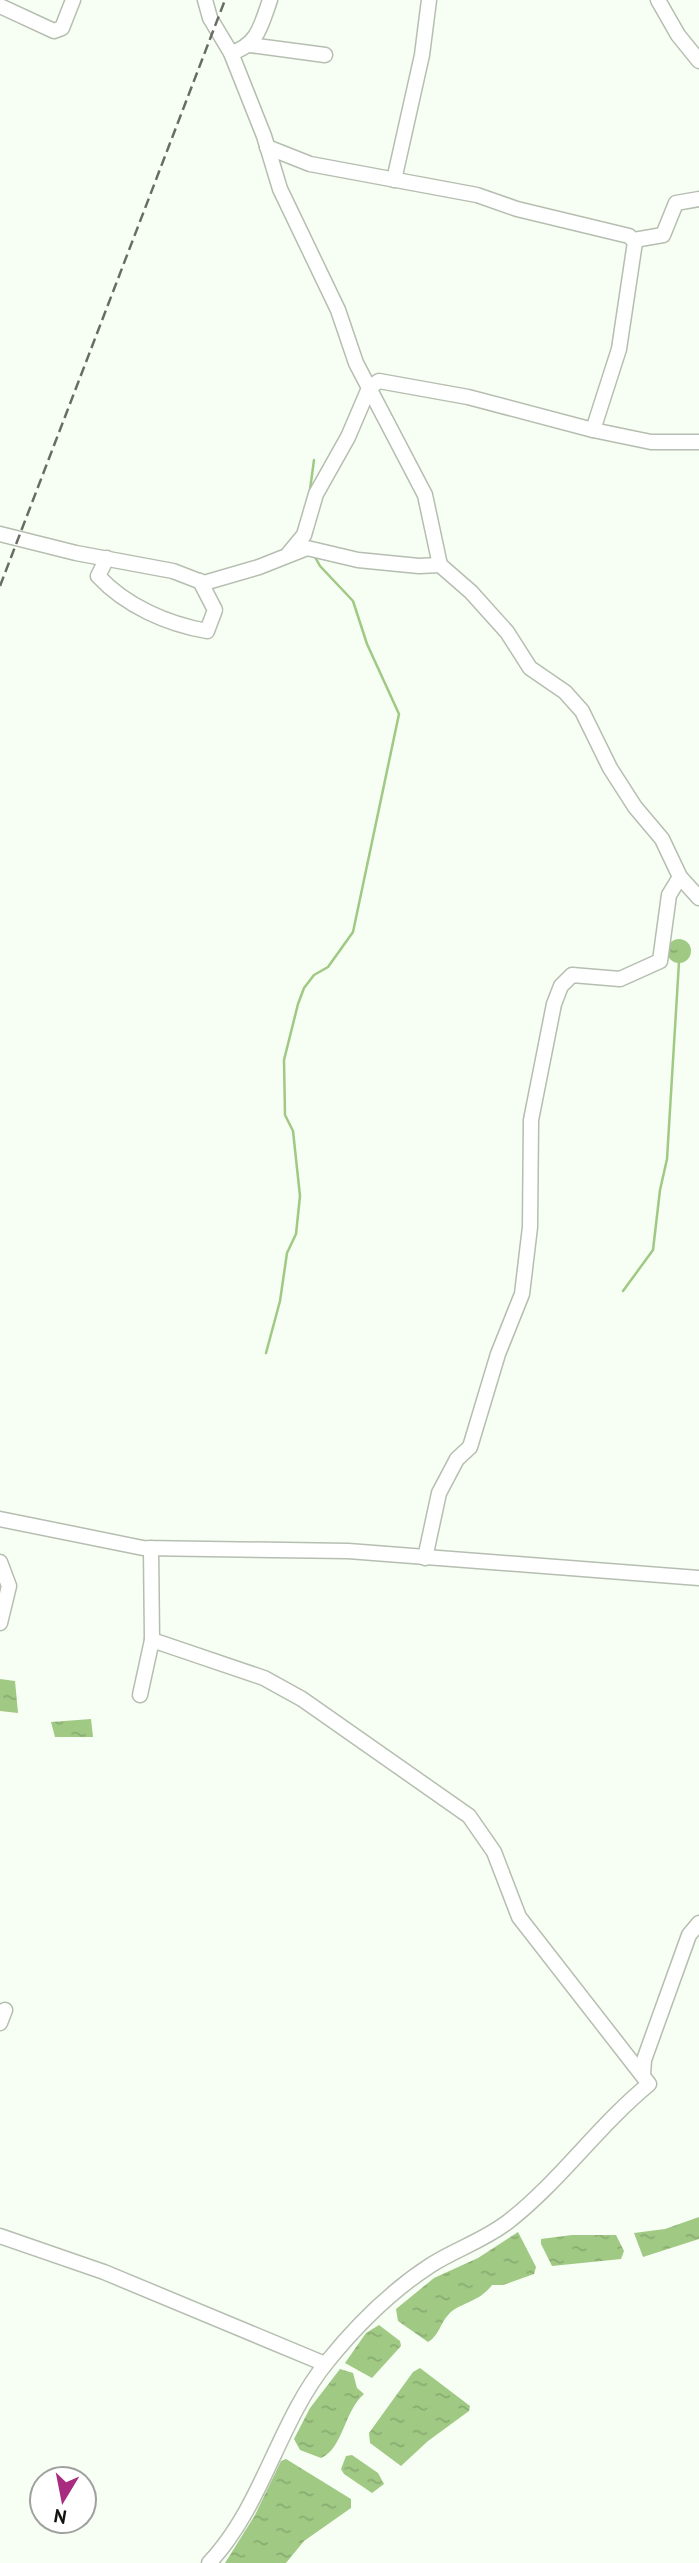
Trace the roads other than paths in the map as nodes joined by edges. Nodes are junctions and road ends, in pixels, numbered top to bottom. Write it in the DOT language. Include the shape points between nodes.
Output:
graph roads {
  1 [pos="73,0"];
  2 [pos="205,0"];
  3 [pos="270,0"];
  4 [pos="429,0"];
  5 [pos="658,0"];
  6 [pos="0,6"];
  7 [pos="250,45"];
  8 [pos="231,53"];
  9 [pos="325,55"];
  10 [pos="699,61"];
  11 [pos="267,147"];
  12 [pos="394,180"];
  13 [pos="699,199"];
  14 [pos="634,240"];
  15 [pos="369,388"];
  16 [pos="593,430"];
  17 [pos="699,442"];
  18 [pos="0,534"];
  19 [pos="289,554"];
  20 [pos="107,558"];
  21 [pos="440,565"];
  22 [pos="200,581"];
  23 [pos="680,877"];
  24 [pos="695,893"];
  25 [pos="0,1518"];
  26 [pos="151,1548"];
  27 [pos="425,1558"];
  28 [pos="0,1562"];
  29 [pos="699,1578"];
  30 [pos="0,1623"];
  31 [pos="152,1640"];
  32 [pos="140,1695"];
  33 [pos="699,1923"];
  34 [pos="643,2074"];
  35 [pos="0,2236"];
  36 [pos="325,2364"];
  37 [pos="209,2563"];
  1 -- 6 [label="street" via="62,28 54,31"];
  2 -- 8 [label="street"];
  3 -- 7 [label="street"];
  4 -- 12 [label="street" via="422,55"];
  5 -- 10 [label="street"];
  7 -- 8 [label="street"];
  7 -- 9 [label="street"];
  8 -- 11 [label="street"];
  11 -- 12 [label="street" via="310,164"];
  11 -- 15 [label="street" via="297,229 334,300"];
  12 -- 14 [label="street" via="477,195"];
  13 -- 14 [label="street" via="676,203 663,235"];
  14 -- 16 [label="street" via="619,349"];
  15 -- 16 [label="street" via="379,381 409,384"];
  15 -- 19 [label="street" via="312,503 304,535"];
  15 -- 21 [label="street" via="425,495"];
  16 -- 17 [label="street" via="651,442"];
  18 -- 20 [label="street"];
  19 -- 21 [label="street" via="312,550 358,561"];
  19 -- 22 [label="street" via="259,567"];
  20 -- 22 [label="street"];
  20 -- 22 [label="street" via="98,576 116,595 188,628 207,631 215,610"];
  21 -- 23 [label="street" via="507,632 530,668 565,692 582,711 610,768 662,839"];
  23 -- 24 [label="street"];
  23 -- 27 [label="street" via="669,895 660,961 620,979 572,975 561,986 554,1004 531,1133 530,1227 522,1294 470,1447 444,1479"];
  25 -- 26 [label="street"];
  26 -- 27 [label="street" via="348,1551"];
  26 -- 31 [label="street"];
  27 -- 29 [label="street"];
  28 -- 30 [label="street" via="9,1586"];
  31 -- 32 [label="street"];
  31 -- 34 [label="street" via="274,1684 302,1699 469,1816 494,1852 519,1917"];
  33 -- 34 [label="street" via="689,1935"];
  34 -- 36 [label="street" via="649,2084 615,2112 526,2207 492,2234 415,2276 360,2323"];
  35 -- 36 [label="street" via="104,2272"];
  36 -- 37 [label="street" via="235,2532"];
}
